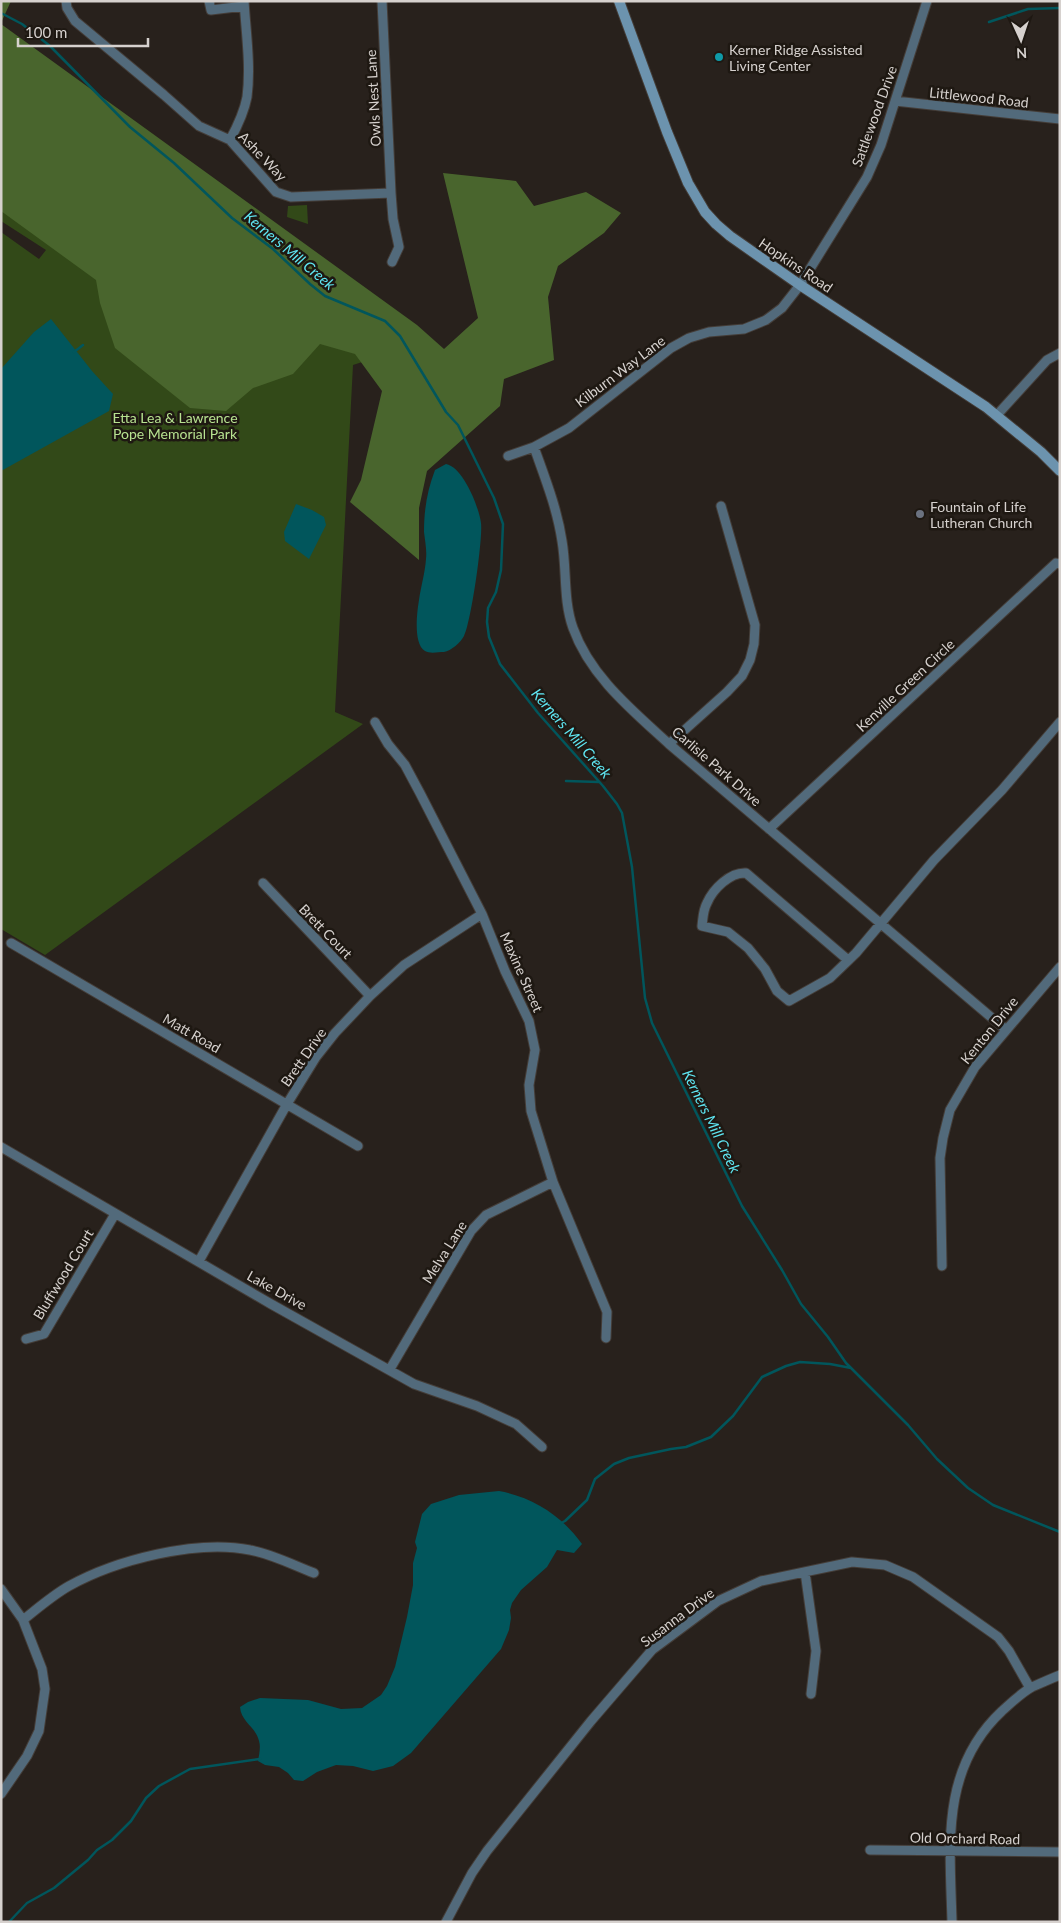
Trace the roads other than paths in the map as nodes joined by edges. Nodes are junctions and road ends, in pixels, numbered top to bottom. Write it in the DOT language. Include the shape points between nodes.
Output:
graph roads {
  1 [pos="66,1"];
  2 [pos="209,1"];
  3 [pos="382,1"];
  4 [pos="619,1"];
  5 [pos="927,1"];
  6 [pos="244,4"];
  7 [pos="895,101"];
  8 [pos="1060,119"];
  9 [pos="230,140"];
  10 [pos="391,193"];
  11 [pos="392,262"];
  12 [pos="800,285"];
  13 [pos="1060,352"];
  14 [pos="997,415"];
  15 [pos="534,447"];
  16 [pos="508,456"];
  17 [pos="1060,471"];
  18 [pos="721,506"];
  19 [pos="1060,564"];
  20 [pos="375,722"];
  21 [pos="1060,722"];
  22 [pos="669,744"];
  23 [pos="769,829"];
  24 [pos="263,883"];
  25 [pos="482,914"];
  26 [pos="880,923"];
  27 [pos="11,943"];
  28 [pos="848,960"];
  29 [pos="1060,967"];
  30 [pos="370,996"];
  31 [pos="1005,1029"];
  32 [pos="287,1104"];
  33 [pos="358,1146"];
  34 [pos="1,1147"];
  35 [pos="553,1182"];
  36 [pos="116,1214"];
  37 [pos="199,1262"];
  38 [pos="942,1266"];
  39 [pos="606,1338"];
  40 [pos="26,1339"];
  41 [pos="390,1369"];
  42 [pos="542,1448"];
  43 [pos="805,1572"];
  44 [pos="314,1573"];
  45 [pos="1,1589"];
  46 [pos="24,1620"];
  47 [pos="1060,1675"];
  48 [pos="1030,1688"];
  49 [pos="811,1694"];
  50 [pos="1,1794"];
  51 [pos="870,1850"];
  52 [pos="950,1852"];
  53 [pos="1060,1852"];
  54 [pos="446,1922"];
  55 [pos="952,1922"];
  1 -- 9 [label="street, Ashe Way" via="75,21 199,126"];
  2 -- 6 [label="street" via="211,10"];
  3 -- 10 [label="street, Owls Nest Lane"];
  4 -- 12 [label="main road, Hopkins Road" via="667,132 696,198 730,236"];
  5 -- 7 [label="street, Sattlewood Drive"];
  6 -- 9 [label="street" via="249,65 246,98"];
  7 -- 8 [label="street, Littlewood Road"];
  7 -- 12 [label="street, Sattlewood Drive" via="866,177"];
  9 -- 10 [label="street, Ashe Way" via="276,192 291,197"];
  10 -- 11 [label="street" via="399,247"];
  12 -- 14 [label="main road, Hopkins Road"];
  12 -- 15 [label="street, Kilburn Way Lane" via="782,308 766,320 744,329 709,332 670,348 569,428"];
  13 -- 14 [label="street" via="1047,360"];
  14 -- 17 [label="main road, Hopkins Road"];
  15 -- 16 [label="street, Kilburn Way Lane"];
  15 -- 22 [label="street, Carlisle Park Drive" via="558,518 566,569 566,602 572,627 594,668 619,699"];
  18 -- 22 [label="street" via="755,625 754,644 742,676"];
  19 -- 23 [label="street, Kenville Green Circle" via="1056,563"];
  20 -- 25 [label="street, Maxine Street" via="405,765"];
  21 -- 26 [label="street"];
  22 -- 23 [label="street, Carlisle Park Drive"];
  23 -- 26 [label="street, Carlisle Park Drive"];
  24 -- 30 [label="street, Brett Court"];
  25 -- 30 [label="street, Brett Drive" via="404,965"];
  25 -- 35 [label="street, Maxine Street" via="529,1021 535,1050 529,1085 530,1111"];
  26 -- 28 [label="street"];
  26 -- 31 [label="street, Carlisle Park Drive"];
  27 -- 32 [label="street, Matt Road"];
  28 -- 28 [label="street" via="746,873 732,875 706,904 702,926 728,932 748,948 777,991 790,1001 830,978"];
  29 -- 31 [label="street, Kenton Drive"];
  30 -- 32 [label="street, Brett Drive" via="316,1057"];
  31 -- 38 [label="street, Kenton Drive" via="974,1066 950,1110 940,1158"];
  32 -- 33 [label="street, Matt Road"];
  32 -- 37 [label="street, Brett Drive"];
  34 -- 36 [label="street, Lake Drive"];
  35 -- 39 [label="street, Maxine Street" via="607,1312"];
  35 -- 41 [label="street, Melva Lane" via="486,1215 471,1231"];
  36 -- 37 [label="street, Lake Drive"];
  36 -- 40 [label="street, Bluffwood Court" via="44,1334"];
  37 -- 41 [label="street, Lake Drive"];
  41 -- 42 [label="street, Lake Drive" via="414,1384 478,1406 516,1424"];
  43 -- 48 [label="street, Susanna Drive" via="820,1567 868,1562 885,1565 913,1577 998,1637"];
  43 -- 49 [label="street" via="816,1651"];
  43 -- 54 [label="street, Susanna Drive" via="761,1581 718,1601 652,1650 487,1851"];
  44 -- 46 [label="street" via="248,1550 177,1551 134,1560 89,1576 51,1597"];
  45 -- 46 [label="street"];
  46 -- 50 [label="street" via="42,1668 43,1705 39,1731 27,1756"];
  47 -- 48 [label="street"];
  48 -- 52 [label="street" via="994,1718 966,1759 952,1809"];
  51 -- 52 [label="street, Old Orchard Road"];
  52 -- 53 [label="street, Old Orchard Road"];
  52 -- 55 [label="street"];
}
